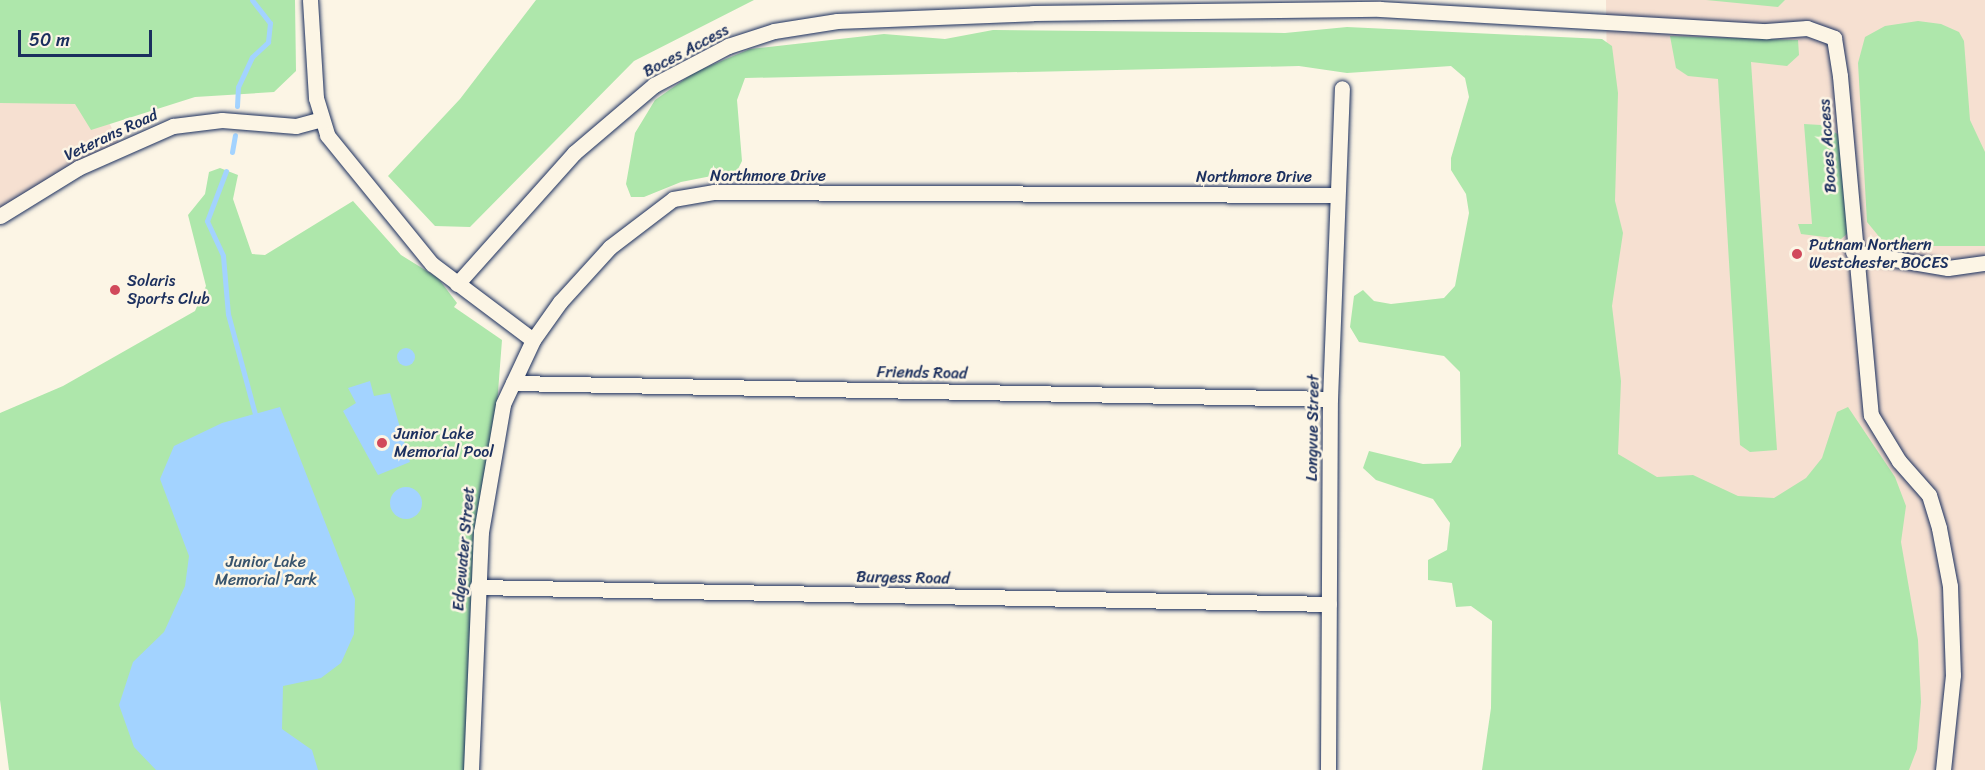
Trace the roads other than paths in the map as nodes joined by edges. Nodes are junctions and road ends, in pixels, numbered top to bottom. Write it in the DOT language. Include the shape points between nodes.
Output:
graph roads {
  1 [pos="310,0"];
  2 [pos="1342,88"];
  3 [pos="320,120"];
  4 [pos="1337,195"];
  5 [pos="0,216"];
  6 [pos="1854,252"];
  7 [pos="1985,263"];
  8 [pos="457,284"];
  9 [pos="533,340"];
  10 [pos="513,383"];
  11 [pos="1330,399"];
  12 [pos="477,587"];
  13 [pos="1329,604"];
  14 [pos="471,770"];
  15 [pos="1328,770"];
  16 [pos="1943,770"];
  1 -- 3 [label="street"];
  2 -- 4 [label="street, Longvue Street"];
  3 -- 5 [label="street, Veterans Road" via="296,126 222,120 173,126 78,168"];
  3 -- 8 [label="street" via="399,226"];
  4 -- 9 [label="street, Northmore Drive" via="714,192 673,199 610,247"];
  4 -- 11 [label="street, Longvue Street"];
  6 -- 7 [label="street" via="1948,268"];
  6 -- 8 [label="street, Boces Access" via="1834,38 1807,28 1766,31 1380,9 1033,13 837,21 774,31 728,46 654,85 574,153"];
  6 -- 16 [label="street, Boces Access" via="1865,392 1871,415 1899,461 1935,508 1950,586 1953,675"];
  8 -- 9 [label="street"];
  9 -- 10 [label="street, Edgewater Street"];
  10 -- 11 [label="street, Friends Road"];
  10 -- 12 [label="street, Edgewater Street" via="491,456"];
  11 -- 13 [label="street, Longvue Street"];
  12 -- 13 [label="street, Burgess Road"];
  12 -- 14 [label="street, Edgewater Street"];
  13 -- 15 [label="street, Longvue Street"];
}
